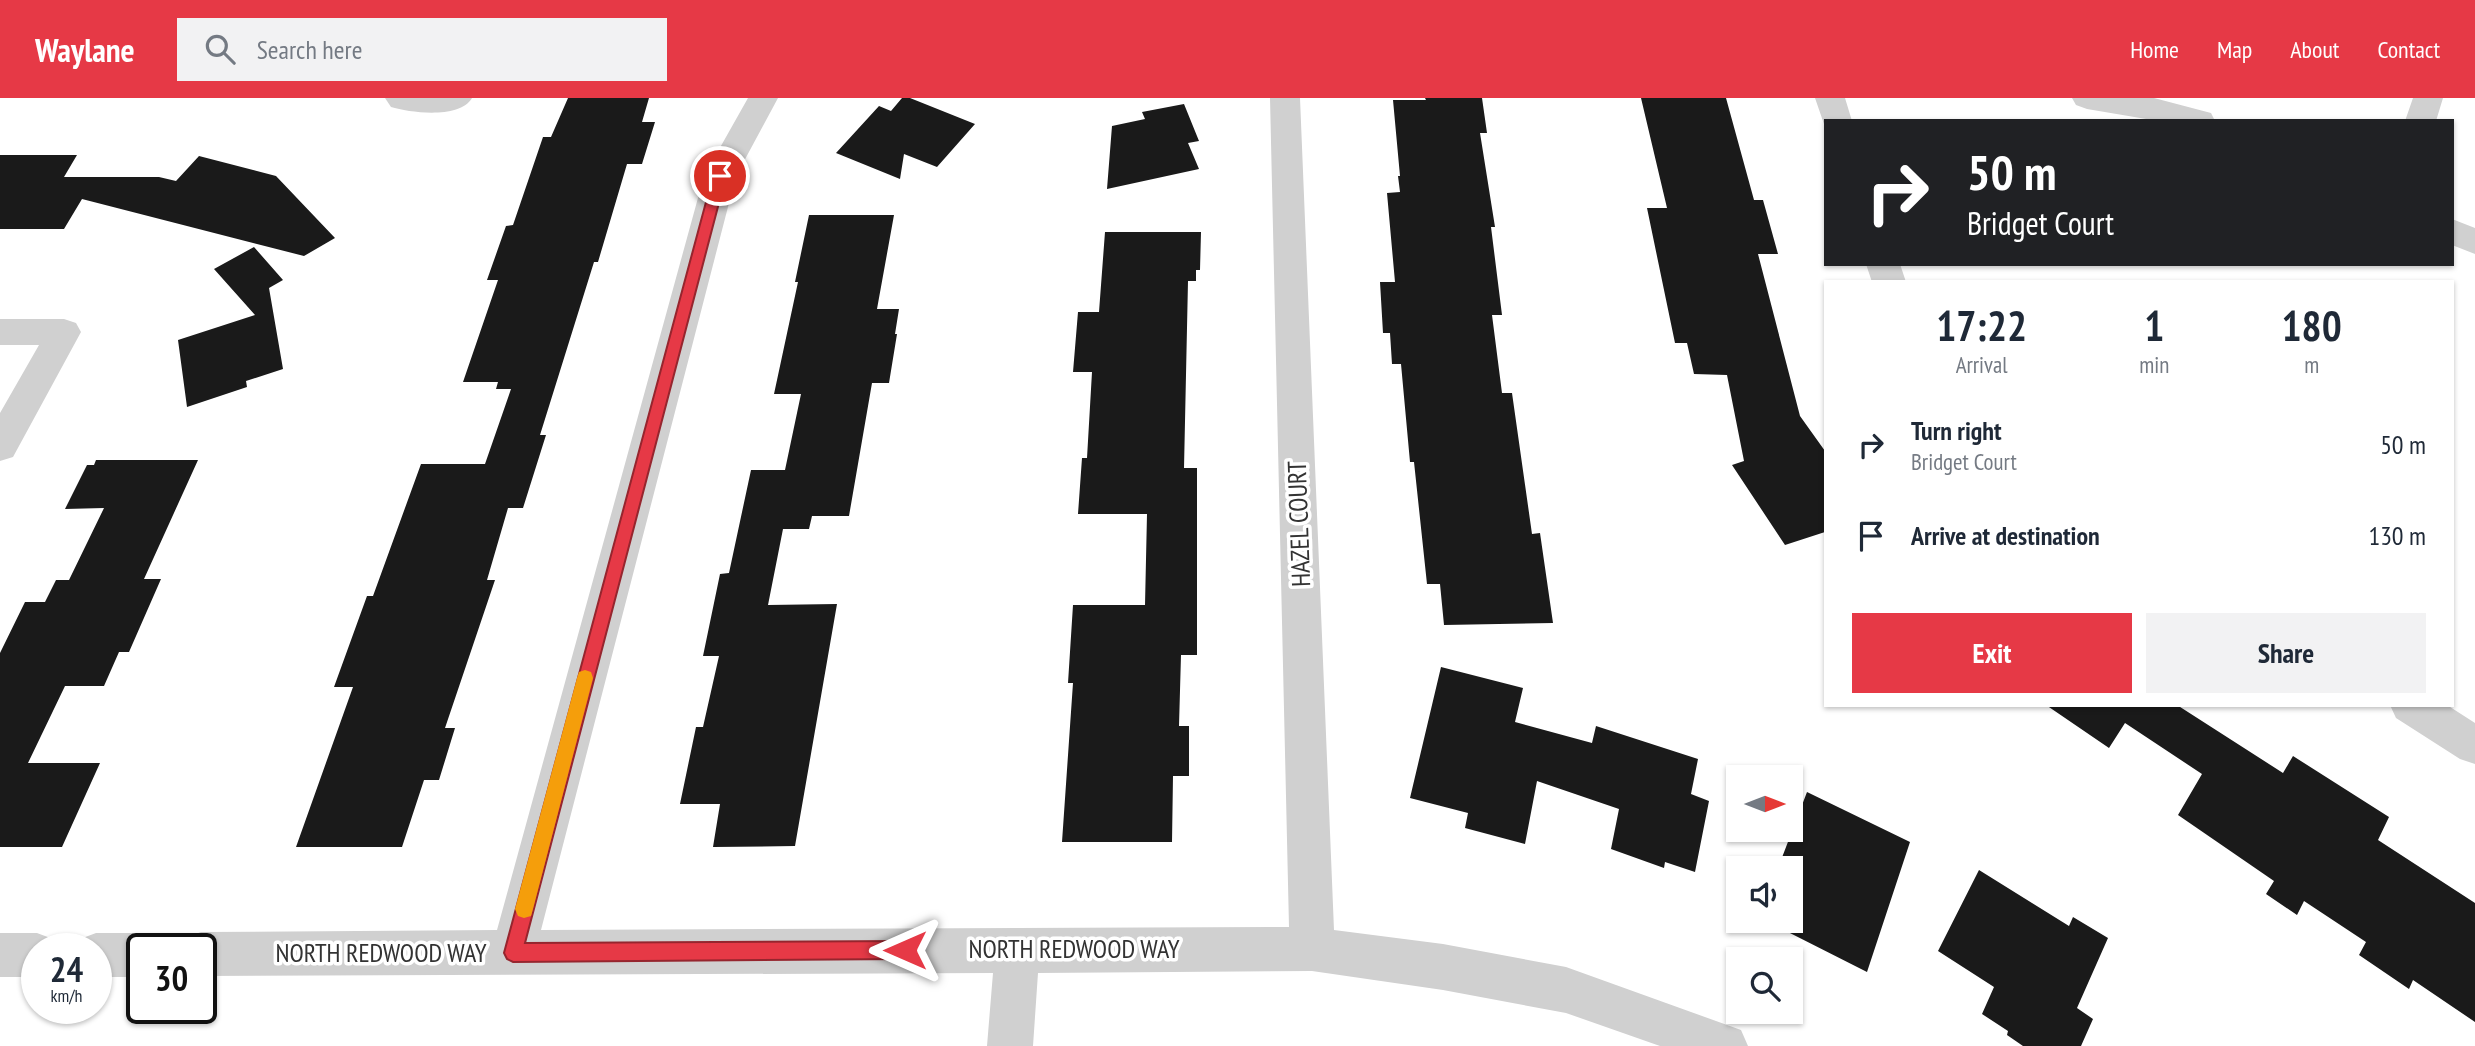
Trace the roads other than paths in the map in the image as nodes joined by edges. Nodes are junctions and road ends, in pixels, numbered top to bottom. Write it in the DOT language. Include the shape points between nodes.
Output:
graph roads {
  1 [pos="396,98"];
  2 [pos="461,98"];
  3 [pos="762,98"];
  4 [pos="1285,98"];
  5 [pos="1830,98"];
  6 [pos="2087,98"];
  7 [pos="2428,98"];
  8 [pos="1837,119"];
  9 [pos="2192,119"];
  10 [pos="2421,119"];
  11 [pos="2454,232"];
  12 [pos="2475,242"];
  13 [pos="0,332"];
  14 [pos="0,446"];
  15 [pos="2413,707"];
  16 [pos="2475,745"];
  17 [pos="1017,949"];
  18 [pos="1312,949"];
  19 [pos="513,953"];
  20 [pos="217,954"];
  21 [pos="0,955"];
  22 [pos="21,955"];
  23 [pos="1010,1046"];
  24 [pos="1725,1046"];
  1 -- 2 [label="lane" via="427,107"];
  3 -- 19 [label="street" via="720,176"];
  4 -- 18 [label="street, HAZEL COURT"];
  5 -- 8 [label="street"];
  6 -- 9 [label="street"];
  7 -- 10 [label="street"];
  11 -- 12 [label="street"];
  13 -- 14 [label="street" via="64,332"];
  15 -- 16 [label="street"];
  17 -- 18 [label="street, NORTH REDWOOD WAY"];
  17 -- 19 [label="street, NORTH REDWOOD WAY"];
  17 -- 23 [label="street"];
  18 -- 24 [label="street, NORTH REDWOOD WAY" via="1566,990"];
  19 -- 20 [label="street, NORTH REDWOOD WAY"];
  21 -- 22 [label="street"];
}
